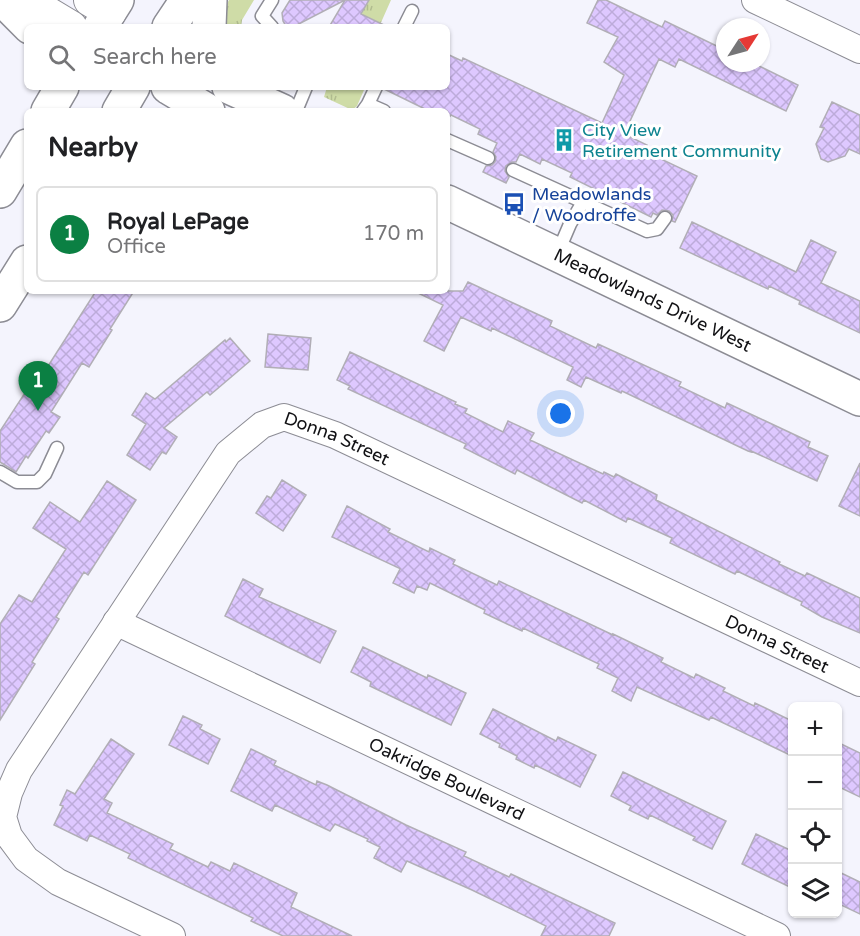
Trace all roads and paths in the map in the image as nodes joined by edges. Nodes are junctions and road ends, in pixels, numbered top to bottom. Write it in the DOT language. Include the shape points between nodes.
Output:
graph roads {
  1 [pos="3,0"];
  2 [pos="26,0"];
  3 [pos="187,0"];
  4 [pos="210,0"];
  5 [pos="272,0"];
  6 [pos="755,0"];
  7 [pos="412,11"];
  8 [pos="27,24"];
  9 [pos="66,24"];
  10 [pos="171,24"];
  11 [pos="209,24"];
  12 [pos="270,24"];
  13 [pos="406,24"];
  14 [pos="860,50"];
  15 [pos="42,90"];
  16 [pos="60,90"];
  17 [pos="131,90"];
  18 [pos="173,90"];
  19 [pos="236,90"];
  20 [pos="305,90"];
  21 [pos="374,90"];
  22 [pos="366,107"];
  23 [pos="40,108"];
  24 [pos="50,108"];
  25 [pos="121,108"];
  26 [pos="203,108"];
  27 [pos="275,108"];
  28 [pos="297,108"];
  29 [pos="450,141"];
  30 [pos="24,151"];
  31 [pos="488,158"];
  32 [pos="513,170"];
  33 [pos="0,191"];
  34 [pos="583,202"];
  35 [pos="450,203"];
  36 [pos="665,218"];
  37 [pos="557,254"];
  38 [pos="24,267"];
  39 [pos="0,305"];
  40 [pos="860,399"];
  41 [pos="57,448"];
  42 [pos="0,472"];
  43 [pos="116,622"];
  44 [pos="860,683"];
  45 [pos="172,936"];
  46 [pos="777,936"];
  1 -- 8 [label="main road"];
  2 -- 9 [label="street"];
  3 -- 10 [label="main road"];
  4 -- 11 [label="main road"];
  5 -- 12 [label="lane" via="262,16"];
  6 -- 14 [label="street"];
  7 -- 13 [label="lane"];
  15 -- 23 [label="main road"];
  16 -- 24 [label="main road"];
  17 -- 25 [label="main road"];
  18 -- 26 [label="main road"];
  19 -- 27 [label="main road"];
  20 -- 28 [label="lane"];
  21 -- 22 [label="lane"];
  29 -- 31 [label="lane"];
  30 -- 33 [label="main road"];
  32 -- 34 [label="lane"];
  34 -- 36 [label="lane" via="646,231 657,229"];
  34 -- 37 [label="lane"];
  35 -- 37 [label="main road, Meadowlands Drive West"];
  37 -- 40 [label="main road, Meadowlands Drive West"];
  38 -- 39 [label="main road"];
  41 -- 42 [label="lane" via="37,482 17,482"];
  43 -- 44 [label="street, Donna Street" via="228,453 262,425 284,417 335,435"];
  43 -- 45 [label="street, Donna Street" via="19,770 3,817 10,838 26,859 58,882"];
  43 -- 46 [label="street, Oakridge Boulevard"];
}
